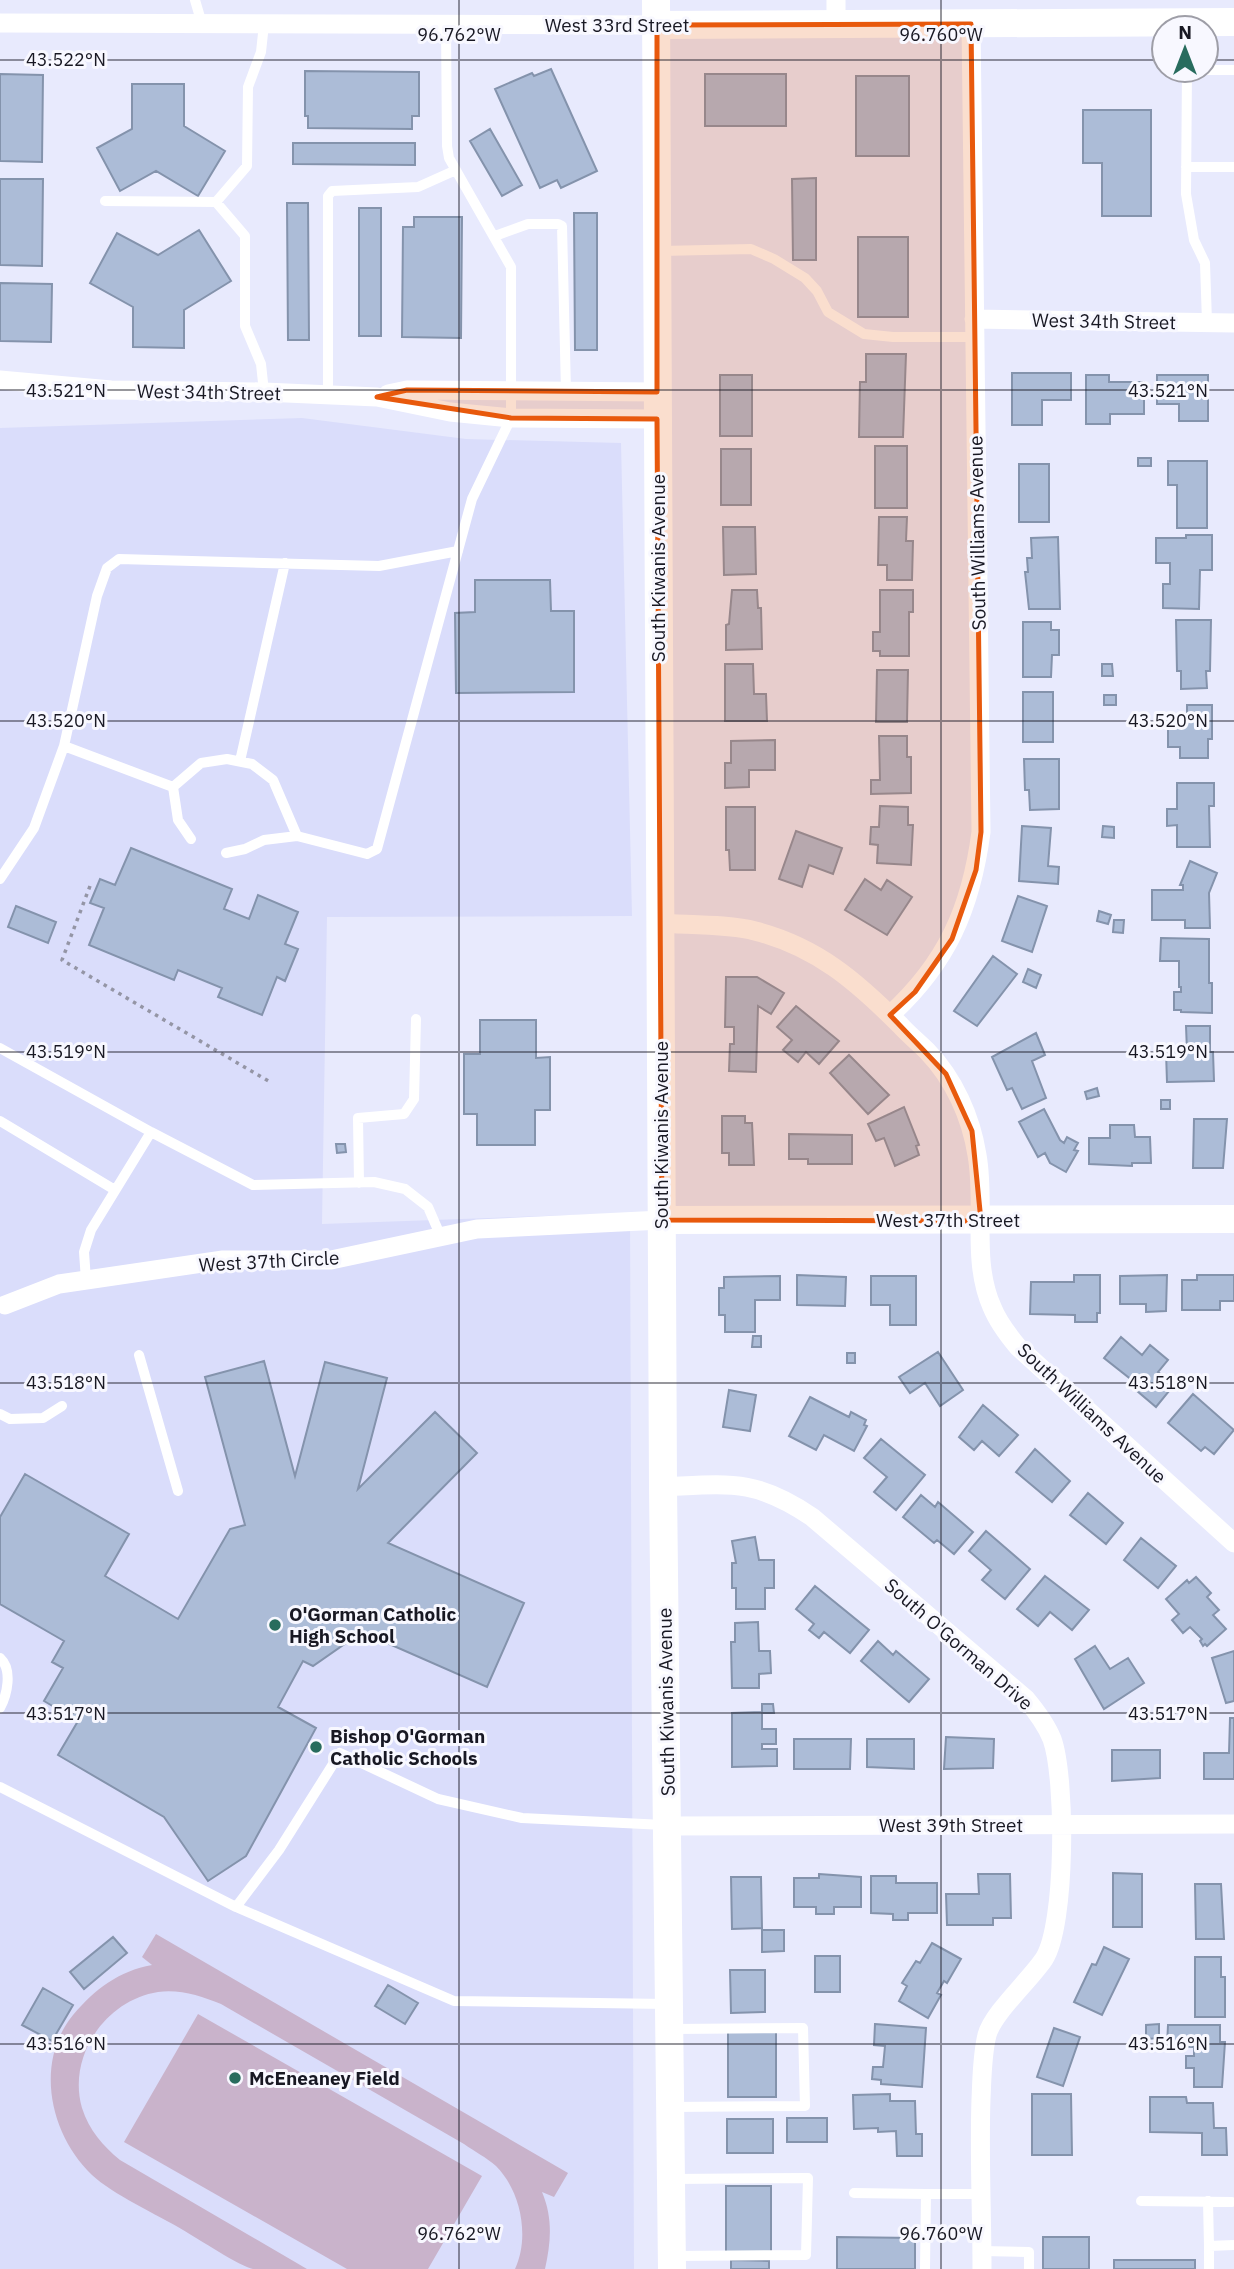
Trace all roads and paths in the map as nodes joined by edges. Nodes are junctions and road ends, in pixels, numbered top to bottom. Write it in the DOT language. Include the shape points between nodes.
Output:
graph roads {
  1 [pos="195,0"];
  2 [pos="657,12"];
  3 [pos="836,13"];
  4 [pos="1234,22"];
  5 [pos="0,23"];
  6 [pos="202,24"];
  7 [pos="264,24"];
  8 [pos="446,24"];
  9 [pos="971,24"];
  10 [pos="1234,70"];
  11 [pos="1186,167"];
  12 [pos="1234,167"];
  13 [pos="456,170"];
  14 [pos="105,201"];
  15 [pos="216,202"];
  16 [pos="495,236"];
  17 [pos="657,251"];
  18 [pos="1207,322"];
  19 [pos="1234,323"];
  20 [pos="974,328"];
  21 [pos="0,380"];
  22 [pos="511,391"];
  23 [pos="566,391"];
  24 [pos="264,392"];
  25 [pos="328,394"];
  26 [pos="377,397"];
  27 [pos="657,405"];
  28 [pos="511,418"];
  29 [pos="458,551"];
  30 [pos="285,563"];
  31 [pos="64,746"];
  32 [pos="240,761"];
  33 [pos="173,787"];
  34 [pos="297,836"];
  35 [pos="191,839"];
  36 [pos="226,853"];
  37 [pos="0,878"];
  38 [pos="90,886"];
  39 [pos="659,923"];
  40 [pos="890,1015"];
  41 [pos="416,1019"];
  42 [pos="0,1048"];
  43 [pos="270,1082"];
  44 [pos="0,1121"];
  45 [pos="150,1132"];
  46 [pos="359,1183"];
  47 [pos="115,1190"];
  48 [pos="1234,1219"];
  49 [pos="662,1220"];
  50 [pos="981,1221"];
  51 [pos="441,1237"];
  52 [pos="86,1280"];
  53 [pos="2,1306"];
  54 [pos="139,1354"];
  55 [pos="62,1406"];
  56 [pos="0,1414"];
  57 [pos="663,1487"];
  58 [pos="178,1491"];
  59 [pos="1234,1543"];
  60 [pos="0,1658"];
  61 [pos="0,1708"];
  62 [pos="0,1787"];
  63 [pos="1062,1824"];
  64 [pos="1234,1824"];
  65 [pos="667,1826"];
  66 [pos="236,1907"];
  67 [pos="669,2016"];
  68 [pos="670,2107"];
  69 [pos="671,2179"];
  70 [pos="854,2193"];
  71 [pos="926,2194"];
  72 [pos="981,2194"];
  73 [pos="1141,2201"];
  74 [pos="1208,2201"];
  75 [pos="1232,2202"];
  76 [pos="1234,2245"];
  77 [pos="1209,2246"];
  78 [pos="982,2260"];
  79 [pos="672,2262"];
  80 [pos="925,2269"];
  81 [pos="1029,2269"];
  82 [pos="1209,2269"];
  1 -- 6 [label="lane"];
  2 -- 3 [label="main road, West 33rd Street"];
  2 -- 8 [label="street, West 33rd Street"];
  2 -- 17 [label="main road, South Kiwanis Avenue"];
  3 -- 9 [label="main road, West 33rd Street"];
  4 -- 9 [label="main road, West 33rd Street"];
  5 -- 6 [label="street, West 33rd Street"];
  6 -- 7 [label="street, West 33rd Street"];
  7 -- 8 [label="street, West 33rd Street"];
  7 -- 15 [label="lane" via="261,52 248,87 247,166"];
  8 -- 13 [label="lane" via="447,146"];
  9 -- 20 [label="street, South Williams Avenue"];
  10 -- 11 [label="lane" via="1186,70"];
  11 -- 12 [label="lane"];
  11 -- 18 [label="lane" via="1194,240 1205,263"];
  13 -- 16 [label="lane"];
  13 -- 25 [label="lane" via="418,187 332,191 328,196"];
  14 -- 15 [label="lane"];
  15 -- 24 [label="lane" via="245,236 245,326 261,364"];
  16 -- 22 [label="lane" via="511,267"];
  16 -- 23 [label="lane" via="528,224 562,226"];
  17 -- 20 [label="lane" via="751,249 805,278 828,312 864,334 893,337"];
  17 -- 27 [label="main road, South Kiwanis Avenue"];
  18 -- 19 [label="street, West 34th Street"];
  18 -- 20 [label="street, West 34th Street"];
  20 -- 40 [label="street, South Williams Avenue" via="981,832 976,870 952,939 915,992"];
  21 -- 24 [label="street, West 34th Street" via="111,390"];
  22 -- 23 [label="street, West 34th Street"];
  22 -- 26 [label="street, West 34th Street" via="407,390"];
  22 -- 28 [label="lane"];
  23 -- 27 [label="street, West 34th Street"];
  24 -- 25 [label="street, West 34th Street"];
  25 -- 26 [label="street, West 34th Street"];
  26 -- 28 [label="street, West 34th Street" via="450,412"];
  27 -- 28 [label="street, West 34th Street"];
  27 -- 39 [label="main road, South Kiwanis Avenue"];
  28 -- 29 [label="lane" via="472,499"];
  29 -- 30 [label="lane" via="379,566"];
  29 -- 34 [label="lane" via="377,849 367,854"];
  30 -- 31 [label="lane" via="119,559 107,568"];
  30 -- 32 [label="lane"];
  31 -- 33 [label="lane"];
  31 -- 37 [label="lane" via="34,828"];
  32 -- 33 [label="lane" via="201,763"];
  32 -- 34 [label="lane" via="273,780"];
  33 -- 35 [label="lane" via="178,820"];
  34 -- 36 [label="lane" via="264,840"];
  38 -- 43 [label="path" via="62,960"];
  39 -- 40 [label="street, South Williams Avenue" via="752,930 788,942 845,974"];
  39 -- 49 [label="main road, South Kiwanis Avenue"];
  40 -- 50 [label="street, South Williams Avenue" via="927,1051 960,1098 978,1157"];
  41 -- 46 [label="lane" via="414,1099 404,1114 358,1118"];
  42 -- 45 [label="lane"];
  44 -- 47 [label="lane"];
  45 -- 46 [label="lane" via="253,1185"];
  45 -- 47 [label="lane"];
  46 -- 51 [label="lane" via="405,1189 428,1207"];
  47 -- 52 [label="lane" via="91,1230 84,1252"];
  48 -- 50 [label="main road, West 37th Street"];
  49 -- 50 [label="main road, West 37th Street"];
  49 -- 51 [label="street, West 37th Circle" via="477,1228"];
  49 -- 57 [label="main road, South Kiwanis Avenue"];
  50 -- 59 [label="street, South Williams Avenue" via="983,1279 991,1307 1018,1347"];
  51 -- 52 [label="street, West 37th Circle" via="331,1260 223,1260"];
  52 -- 53 [label="street, West 37th Circle" via="59,1284"];
  54 -- 58 [label="lane"];
  55 -- 56 [label="lane" via="43,1418 10,1419"];
  57 -- 63 [label="street, South O'Gorman Drive" via="750,1486 770,1492 812,1517 1026,1699 1040,1716 1058,1764"];
  57 -- 65 [label="main road, South Kiwanis Avenue"];
  60 -- 61 [label="lane" via="5,1662 7,1680"];
  62 -- 66 [label="lane"];
  63 -- 64 [label="street, West 39th Street"];
  63 -- 65 [label="street, West 39th Street"];
  63 -- 72 [label="street, South O'Gorman Drive" via="1056,1922 1045,1958 987,2033 980,2120"];
  65 -- 66 [label="lane" via="522,1818 438,1799 341,1753"];
  65 -- 67 [label="main road, South Kiwanis Avenue"];
  66 -- 67 [label="lane" via="454,2001"];
  67 -- 68 [label="main road, South Kiwanis Avenue"];
  67 -- 68 [label="lane" via="803,2028 804,2106"];
  68 -- 69 [label="main road, South Kiwanis Avenue"];
  69 -- 79 [label="main road, South Kiwanis Avenue"];
  69 -- 79 [label="lane" via="808,2178 806,2255"];
  70 -- 71 [label="lane"];
  71 -- 72 [label="lane"];
  71 -- 80 [label="lane"];
  72 -- 78 [label="street, South O'Gorman Drive"];
  73 -- 74 [label="lane"];
  74 -- 75 [label="lane"];
  74 -- 77 [label="lane"];
  76 -- 77 [label="lane"];
  77 -- 82 [label="lane"];
  78 -- 81 [label="lane" via="1029,2252"];
}
